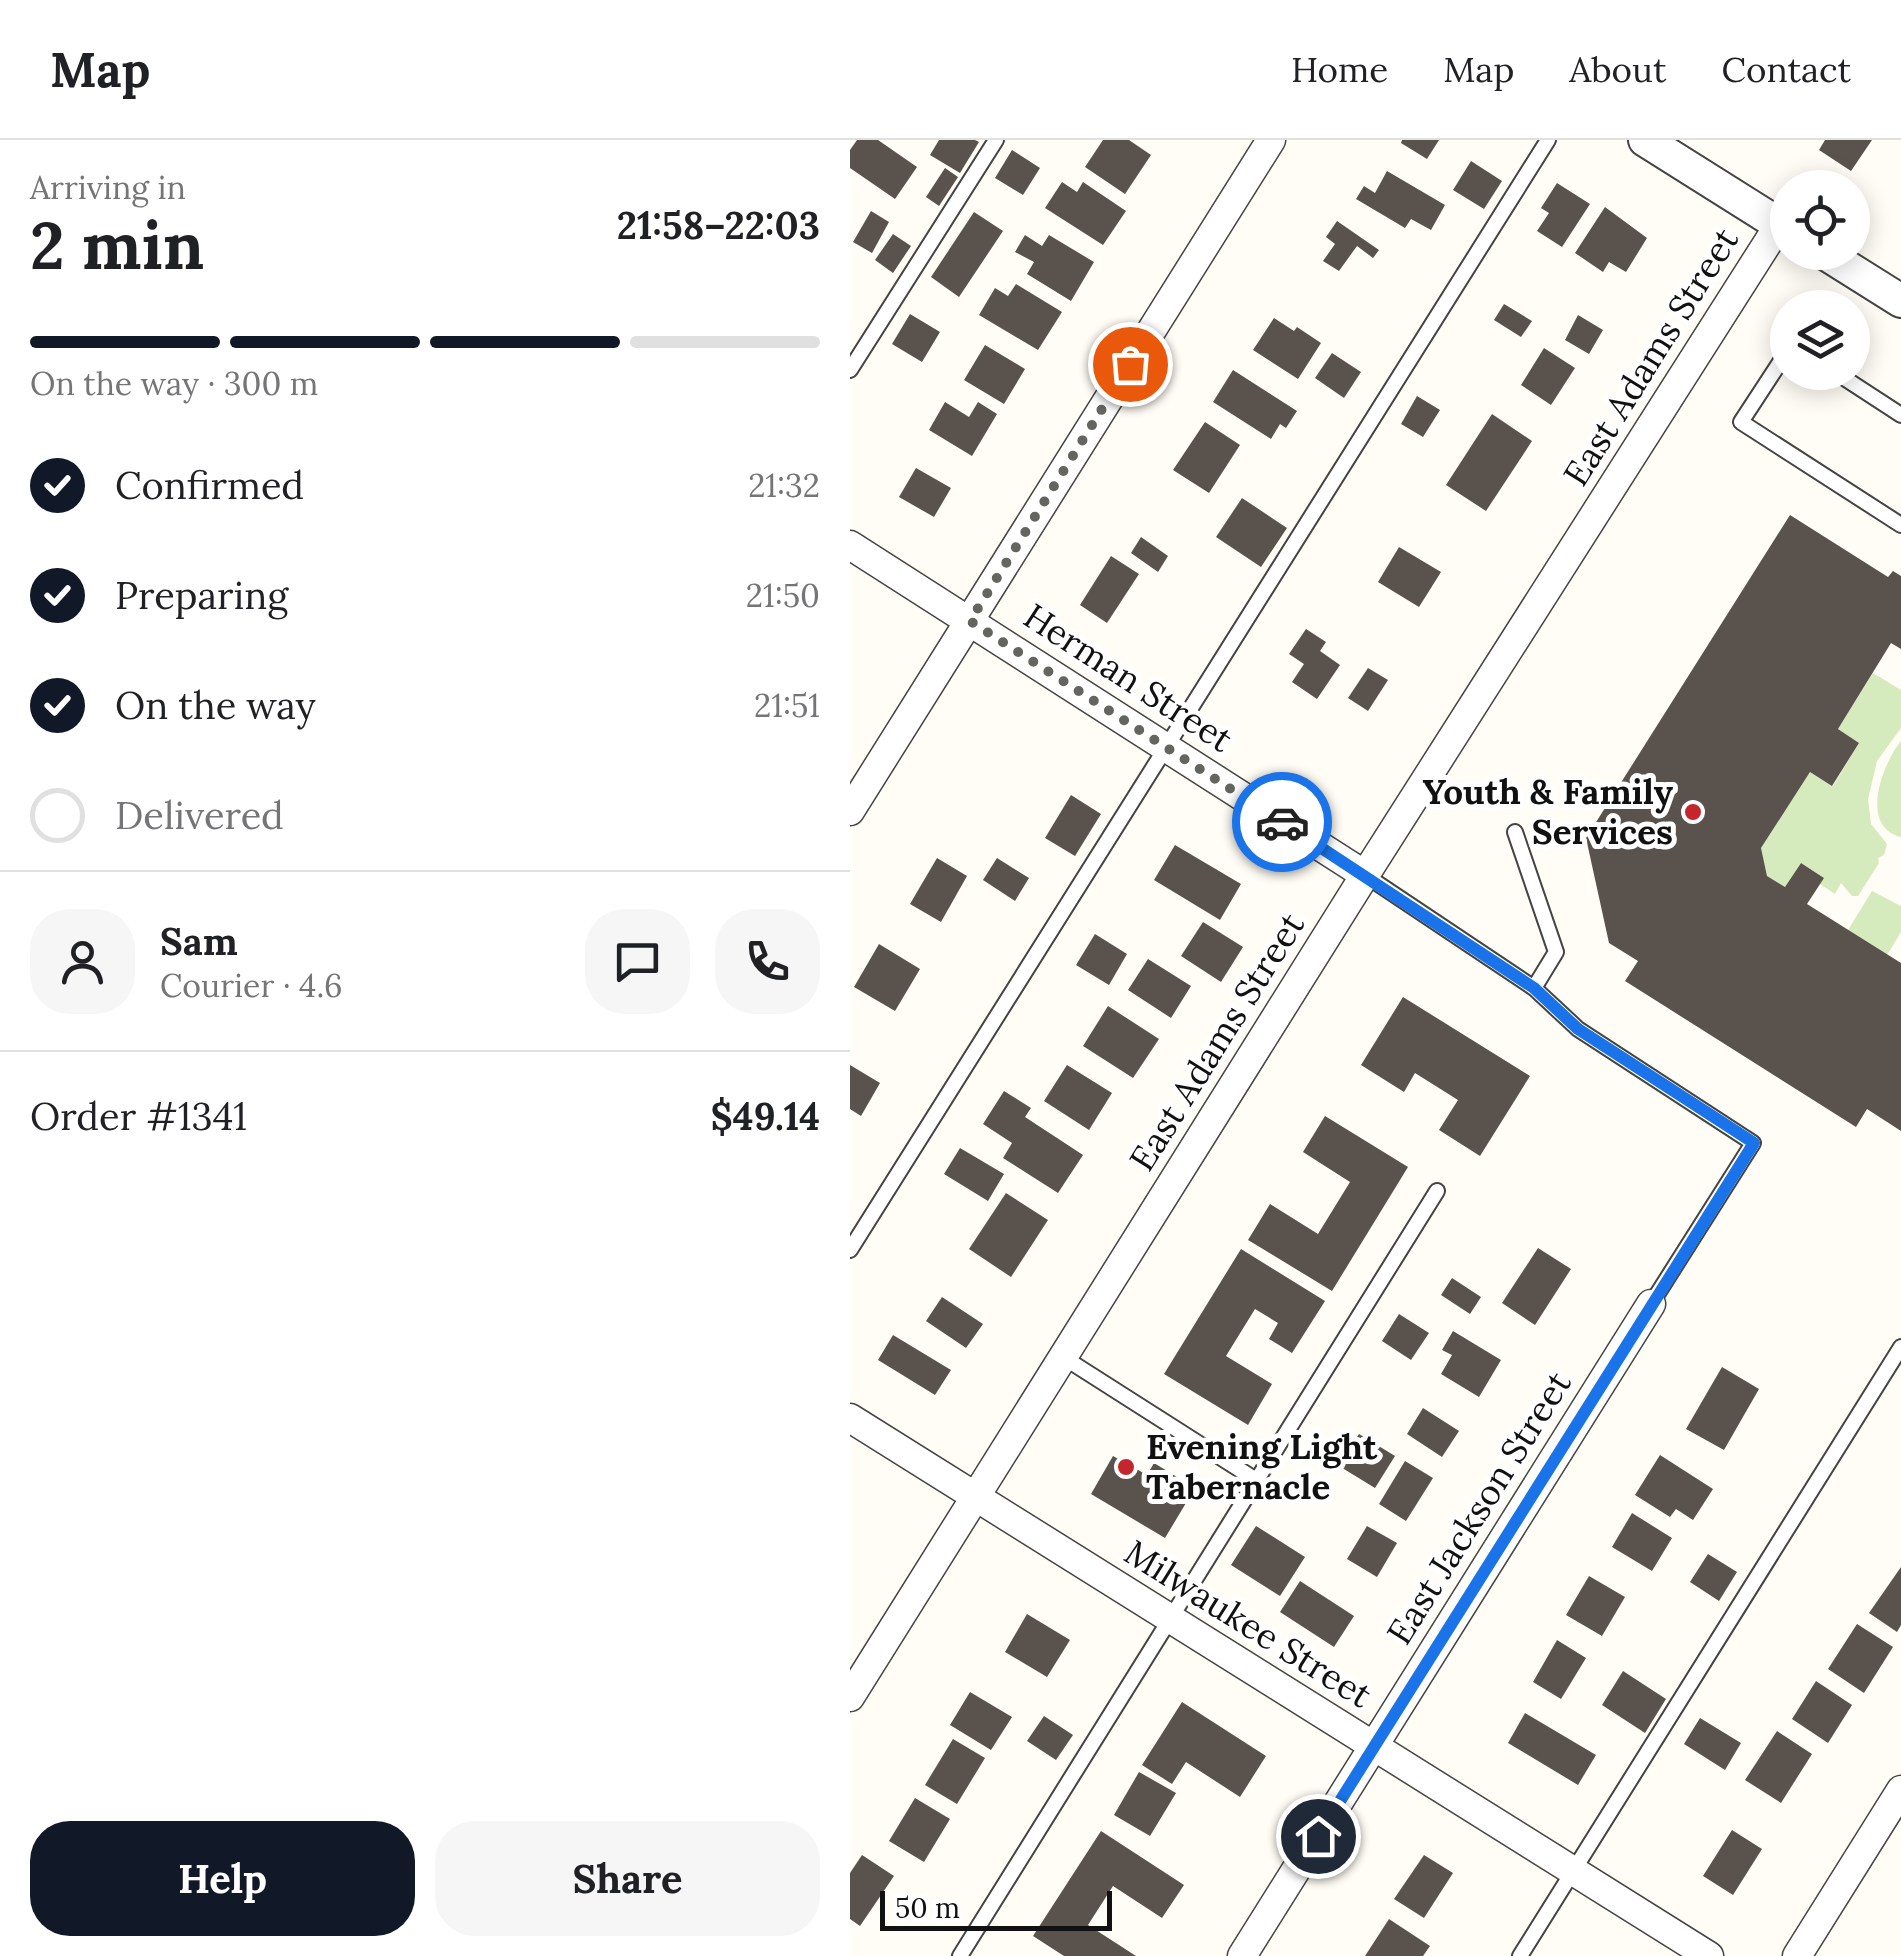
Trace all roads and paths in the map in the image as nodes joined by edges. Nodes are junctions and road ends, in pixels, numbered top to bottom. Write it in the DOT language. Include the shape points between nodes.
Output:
graph roads {
  1 [pos="996,140"];
  2 [pos="1271,140"];
  3 [pos="1548,140"];
  4 [pos="1645,140"];
  5 [pos="1770,220"];
  6 [pos="1770,248"];
  7 [pos="1852,270"];
  8 [pos="1901,301"];
  9 [pos="850,370"];
  10 [pos="1770,378"];
  11 [pos="1863,390"];
  12 [pos="1901,415"];
  13 [pos="1901,525"];
  14 [pos="850,546"];
  15 [pos="970,621"];
  16 [pos="1165,746"];
  17 [pos="850,811"];
  18 [pos="1515,832"];
  19 [pos="1366,875"];
  20 [pos="1534,988"];
  21 [pos="1436,1191"];
  22 [pos="850,1250"];
  23 [pos="1651,1304"];
  24 [pos="1901,1347"];
  25 [pos="1063,1357"];
  26 [pos="850,1418"];
  27 [pos="1256,1480"];
  28 [pos="975,1498"];
  29 [pos="1169,1619"];
  30 [pos="850,1697"];
  31 [pos="1374,1747"];
  32 [pos="1901,1790"];
  33 [pos="1574,1871"];
  34 [pos="960,1956"];
  35 [pos="1242,1956"];
  36 [pos="1520,1956"];
  37 [pos="1709,1956"];
  38 [pos="1796,1956"];
  1 -- 9 [label="lane"];
  2 -- 15 [label="street"];
  3 -- 16 [label="lane"];
  4 -- 5 [label="street"];
  6 -- 19 [label="street, East Adams Street"];
  7 -- 8 [label="street"];
  10 -- 13 [label="lane" via="1741,422"];
  11 -- 12 [label="lane"];
  14 -- 15 [label="street, Herman Street"];
  15 -- 16 [label="street, Herman Street"];
  15 -- 17 [label="street"];
  16 -- 19 [label="street, Herman Street"];
  16 -- 22 [label="lane"];
  18 -- 20 [label="lane" via="1556,952"];
  19 -- 20 [label="lane"];
  19 -- 25 [label="street, East Adams Street"];
  20 -- 23 [label="lane" via="1578,1029 1754,1143"];
  21 -- 27 [label="lane"];
  23 -- 31 [label="street, East Jackson Street"];
  24 -- 33 [label="lane"];
  25 -- 27 [label="lane"];
  25 -- 28 [label="street, East Adams Street"];
  26 -- 28 [label="street, Milwaukee Street"];
  27 -- 29 [label="lane"];
  28 -- 29 [label="street, Milwaukee Street"];
  28 -- 30 [label="street, East Adams Street"];
  29 -- 31 [label="street, Milwaukee Street"];
  29 -- 34 [label="lane"];
  31 -- 33 [label="street, Milwaukee Street"];
  31 -- 35 [label="street, East Jackson Street"];
  32 -- 38 [label="street"];
  33 -- 36 [label="lane"];
  33 -- 37 [label="street, Milwaukee Street"];
}
